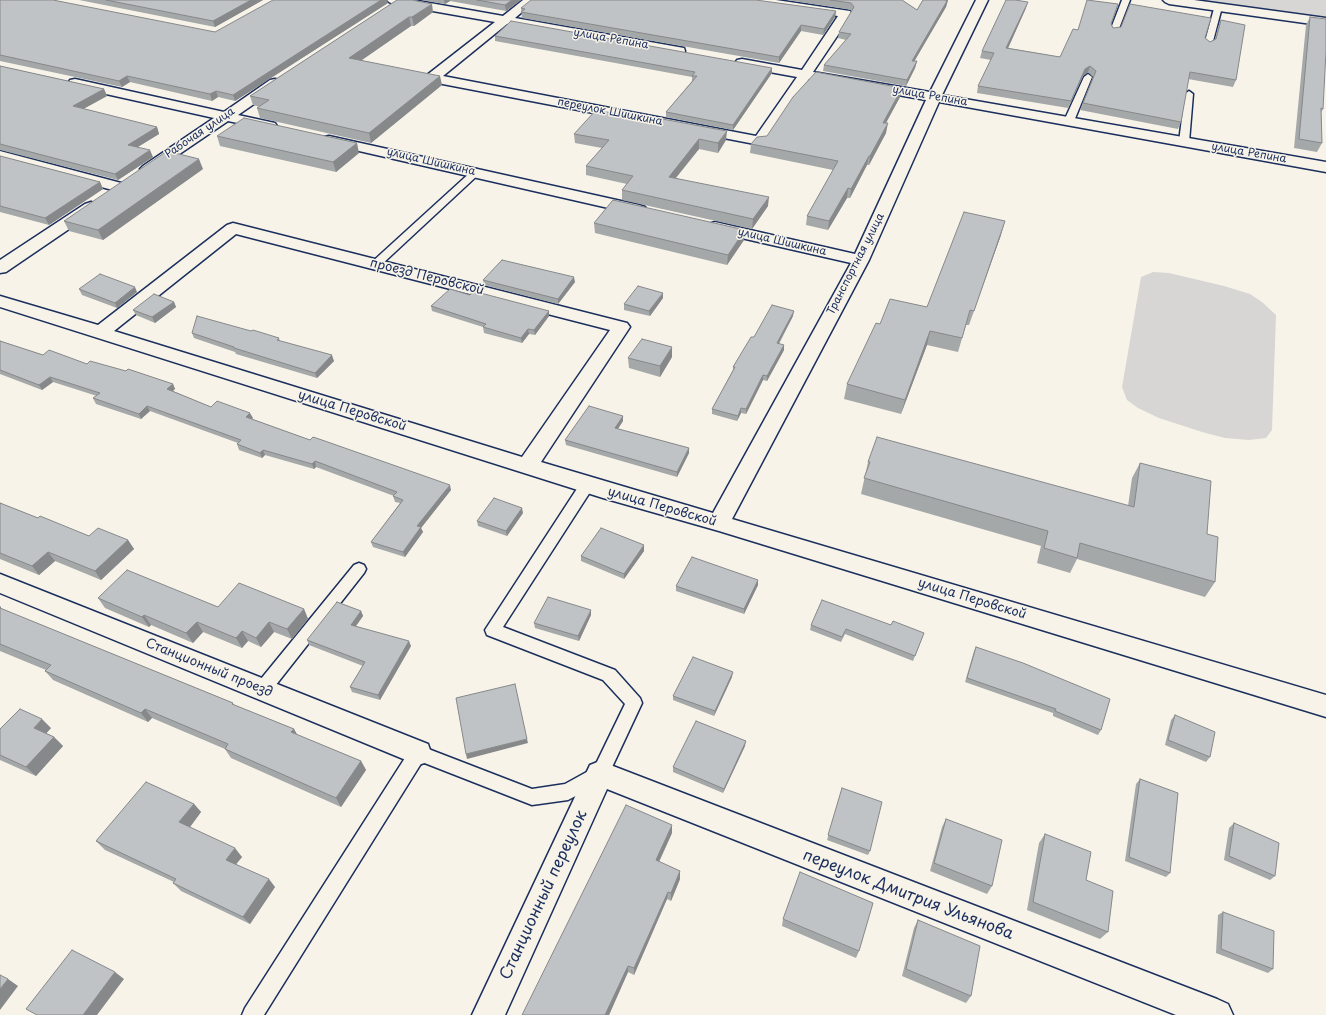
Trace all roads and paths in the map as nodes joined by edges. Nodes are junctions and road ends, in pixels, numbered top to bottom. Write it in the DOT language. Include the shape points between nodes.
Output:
graph roads {
  1 [pos="530,0"];
  2 [pos="752,0"];
  3 [pos="982,0"];
  4 [pos="1126,0"];
  5 [pos="1169,0"];
  6 [pos="395,3"];
  7 [pos="1218,7"];
  8 [pos="505,20"];
  9 [pos="1326,22"];
  10 [pos="1114,31"];
  11 [pos="1208,45"];
  12 [pos="690,53"];
  13 [pos="728,60"];
  14 [pos="290,74"];
  15 [pos="806,74"];
  16 [pos="1088,77"];
  17 [pos="62,80"];
  18 [pos="1189,94"];
  19 [pos="934,97"];
  20 [pos="225,116"];
  21 [pos="1069,121"];
  22 [pos="286,130"];
  23 [pos="316,137"];
  24 [pos="1184,142"];
  25 [pos="0,155"];
  26 [pos="1326,167"];
  27 [pos="476,172"];
  28 [pos="120,187"];
  29 [pos="653,213"];
  30 [pos="699,223"];
  31 [pos="861,260"];
  32 [pos="376,264"];
  33 [pos="0,268"];
  34 [pos="0,301"];
  35 [pos="101,332"];
  36 [pos="527,466"];
  37 [pos="587,484"];
  38 [pos="718,523"];
  39 [pos="359,569"];
  40 [pos="0,583"];
  41 [pos="262,690"];
  42 [pos="1326,706"];
  43 [pos="418,753"];
  44 [pos="600,774"];
  45 [pos="252,1015"];
  46 [pos="488,1015"];
  47 [pos="1217,1015"];
  1 -- 8 [label="street, переулок Шишкина"];
  2 -- 15 [label="street, переулок Шишкина" via="846,14"];
  3 -- 19 [label="street, Транспортная улица"];
  4 -- 10 [label="lane"];
  5 -- 7 [label="street"];
  6 -- 8 [label="street, улица Репина"];
  7 -- 9 [label="street"];
  7 -- 11 [label="lane"];
  8 -- 12 [label="street, улица Репина"];
  8 -- 15 [label="street, переулок Шишкина" via="432,78 760,141"];
  13 -- 15 [label="street, улица Репина"];
  14 -- 20 [label="street, Рабочая улица"];
  15 -- 19 [label="street, улица Репина"];
  16 -- 21 [label="lane"];
  17 -- 20 [label="street"];
  18 -- 24 [label="lane"];
  19 -- 21 [label="street, улица Репина"];
  19 -- 31 [label="street, Транспортная улица"];
  20 -- 22 [label="street"];
  20 -- 28 [label="street, Рабочая улица"];
  21 -- 24 [label="street, улица Репина"];
  23 -- 27 [label="street, улица Шишкина"];
  24 -- 26 [label="street, улица Репина"];
  25 -- 28 [label="street"];
  27 -- 29 [label="street, улица Шишкина"];
  27 -- 32 [label="lane"];
  28 -- 33 [label="street, Рабочая улица"];
  30 -- 31 [label="street, улица Шишкина"];
  31 -- 38 [label="street, Транспортная улица"];
  32 -- 35 [label="street, проезд Перовской" via="234,228"];
  32 -- 36 [label="street, проезд Перовской" via="621,328"];
  34 -- 35 [label="street, улица Перовской"];
  35 -- 36 [label="street, улица Перовской"];
  36 -- 37 [label="street, улица Перовской"];
  37 -- 38 [label="street, улица Перовской"];
  37 -- 44 [label="lane" via="493,630 609,675 634,703"];
  38 -- 42 [label="street, улица Перовской"];
  39 -- 41 [label="lane"];
  40 -- 41 [label="street, Станционный проезд"];
  41 -- 43 [label="street, Станционный проезд"];
  43 -- 44 [label="lane" via="532,796 568,792"];
  43 -- 45 [label="lane"];
  44 -- 46 [label="street, Станционный переулок"];
  44 -- 47 [label="street, переулок Дмитрия Ульянова"];
}
